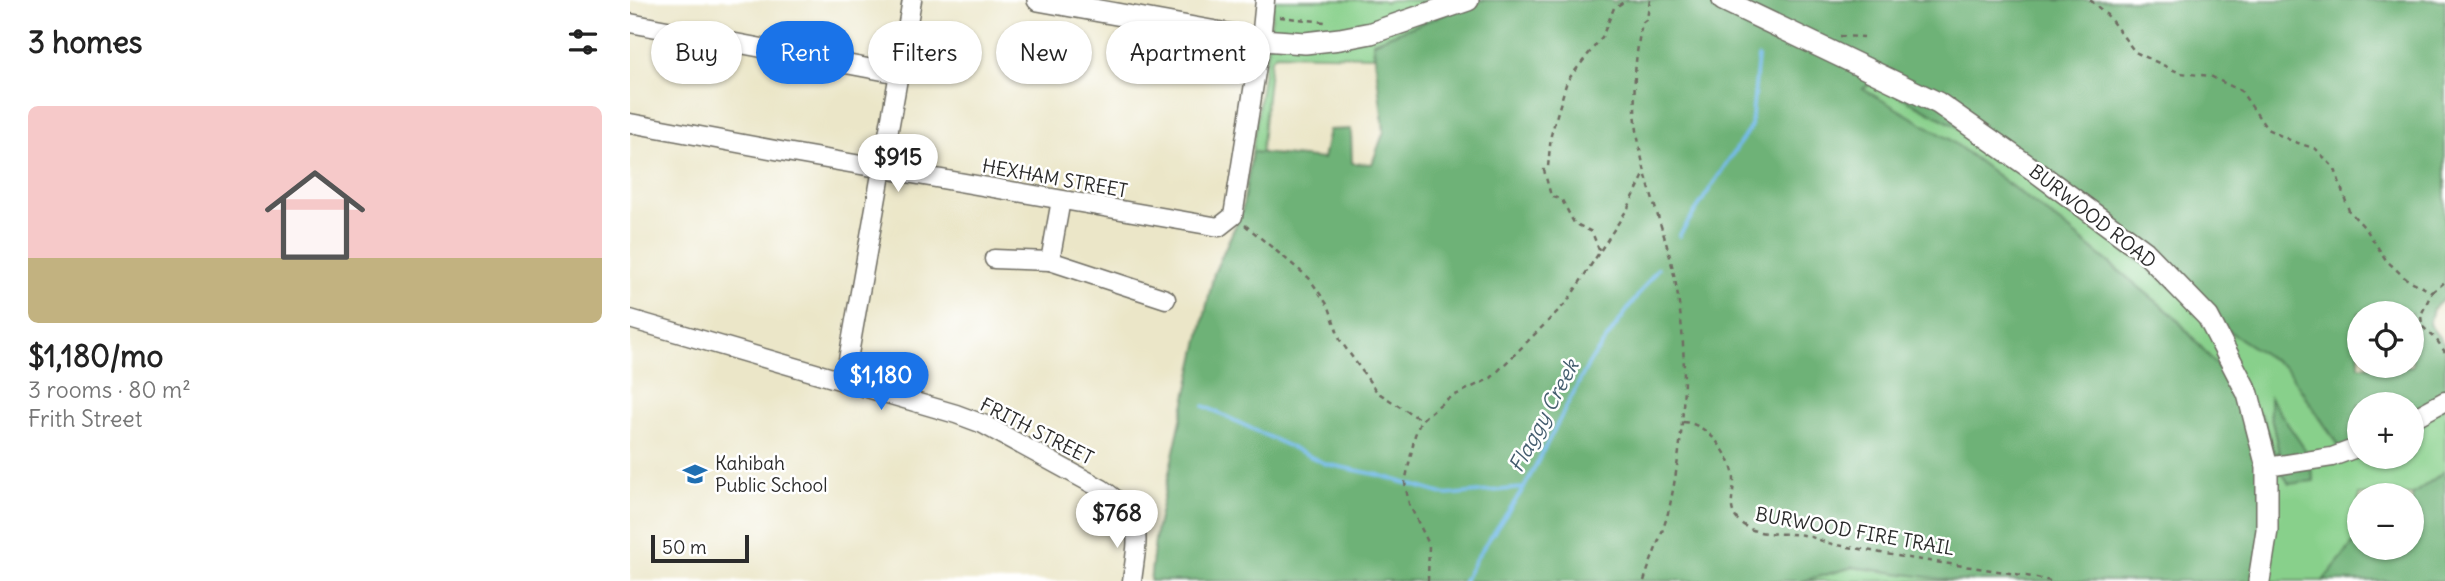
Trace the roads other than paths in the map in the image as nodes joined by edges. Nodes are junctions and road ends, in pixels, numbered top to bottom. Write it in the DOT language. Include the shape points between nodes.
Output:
graph roads {
  1 [pos="912,0"];
  2 [pos="1038,0"];
  3 [pos="1468,0"];
  4 [pos="1724,0"];
  5 [pos="908,21"];
  6 [pos="1155,21"];
  7 [pos="630,23"];
  8 [pos="1270,41"];
  9 [pos="868,68"];
  10 [pos="897,84"];
  11 [pos="1253,84"];
  12 [pos="630,123"];
  13 [pos="883,169"];
  14 [pos="1061,200"];
  15 [pos="994,259"];
  16 [pos="1050,261"];
  17 [pos="1166,299"];
  18 [pos="630,319"];
  19 [pos="844,382"];
  20 [pos="2445,401"];
  21 [pos="2424,412"];
  22 [pos="2347,451"];
  23 [pos="2267,467"];
  24 [pos="1132,581"];
  25 [pos="2259,581"];
  1 -- 5 [label="street"];
  2 -- 6 [label="main road"];
  3 -- 8 [label="main road" via="1371,33 1305,43"];
  4 -- 23 [label="main road, BURWOOD ROAD" via="1938,103 2145,252 2208,317 2248,394"];
  7 -- 9 [label="street"];
  10 -- 13 [label="street"];
  11 -- 14 [label="street, HEXHAM STREET" via="1229,220 1213,227"];
  12 -- 13 [label="street, HEXHAM STREET"];
  13 -- 14 [label="street, HEXHAM STREET"];
  13 -- 19 [label="street"];
  14 -- 16 [label="street"];
  15 -- 16 [label="street"];
  16 -- 17 [label="street"];
  18 -- 19 [label="street, FRITH STREET"];
  19 -- 24 [label="street, FRITH STREET" via="983,424 1102,489 1132,515 1137,530"];
  20 -- 21 [label="street"];
  22 -- 23 [label="street"];
  23 -- 25 [label="main road, BURWOOD ROAD" via="2267,530"];
}
